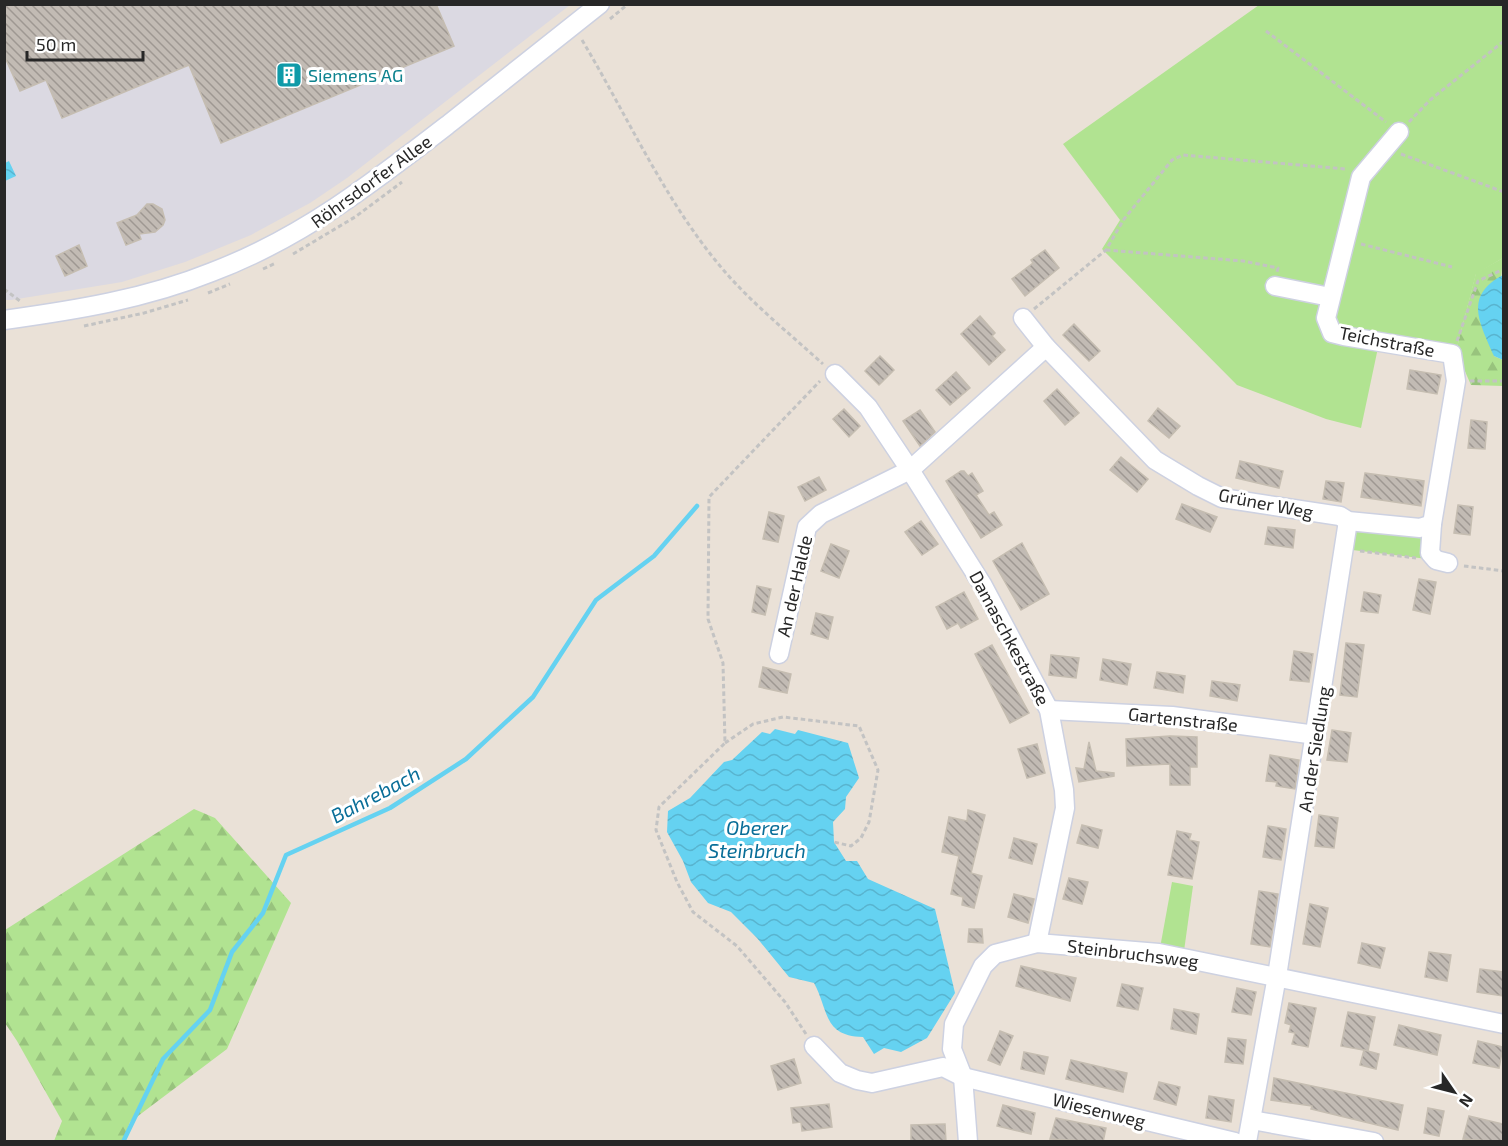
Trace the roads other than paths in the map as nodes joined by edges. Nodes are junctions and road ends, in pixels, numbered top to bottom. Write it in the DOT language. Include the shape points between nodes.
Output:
graph roads {
  1 [pos="600,4"];
  2 [pos="1399,132"];
  3 [pos="1275,286"];
  4 [pos="1330,297"];
  5 [pos="1023,318"];
  6 [pos="4,320"];
  7 [pos="1046,347"];
  8 [pos="832,372"];
  9 [pos="910,470"];
  10 [pos="1348,521"];
  11 [pos="1432,524"];
  12 [pos="1442,562"];
  13 [pos="779,654"];
  14 [pos="1049,710"];
  15 [pos="1316,735"];
  16 [pos="1037,943"];
  17 [pos="1277,976"];
  18 [pos="1503,1024"];
  19 [pos="814,1046"];
  20 [pos="963,1077"];
  21 [pos="1252,1120"];
  22 [pos="1362,1140"];
  23 [pos="968,1142"];
  24 [pos="1235,1142"];
  25 [pos="1247,1142"];
  1 -- 6 [label="street, Röhrsdorfer Allee" via="376,180 283,240 214,272 144,295 96,307"];
  2 -- 4 [label="street, Teichstraße" via="1361,177"];
  3 -- 4 [label="street"];
  4 -- 11 [label="street, Teichstraße" via="1326,318 1332,333 1452,354 1456,381"];
  5 -- 7 [label="street, Grüner Weg"];
  7 -- 9 [label="street"];
  7 -- 10 [label="street, Grüner Weg" via="1155,460 1198,486 1222,498 1340,516"];
  8 -- 9 [label="street, Damaschkestraße" via="868,407"];
  9 -- 13 [label="street, An der Halde" via="821,514 807,527"];
  9 -- 14 [label="street, Damaschkestraße" via="982,584"];
  10 -- 11 [label="street, Grüner Weg" via="1420,528"];
  10 -- 15 [label="street, An der Siedlung"];
  11 -- 12 [label="street, Teichstraße" via="1430,553"];
  14 -- 15 [label="street, Gartenstraße" via="1173,716"];
  14 -- 16 [label="street, Damaschkestraße" via="1065,808"];
  15 -- 17 [label="street, An der Siedlung"];
  16 -- 17 [label="street, Steinbruchsweg" via="1159,952"];
  16 -- 20 [label="street, Steinbruchsweg" via="995,954 983,966 954,1024 952,1049"];
  17 -- 18 [label="street, Steinbruchsweg"];
  17 -- 21 [label="street, An der Siedlung"];
  19 -- 20 [label="street, Wiesenweg" via="840,1073 857,1080 872,1083 943,1068"];
  20 -- 23 [label="street, Steinbruchsweg"];
  20 -- 24 [label="street, Wiesenweg"];
  21 -- 22 [label="street"];
  21 -- 25 [label="street, An der Siedlung"];
}
